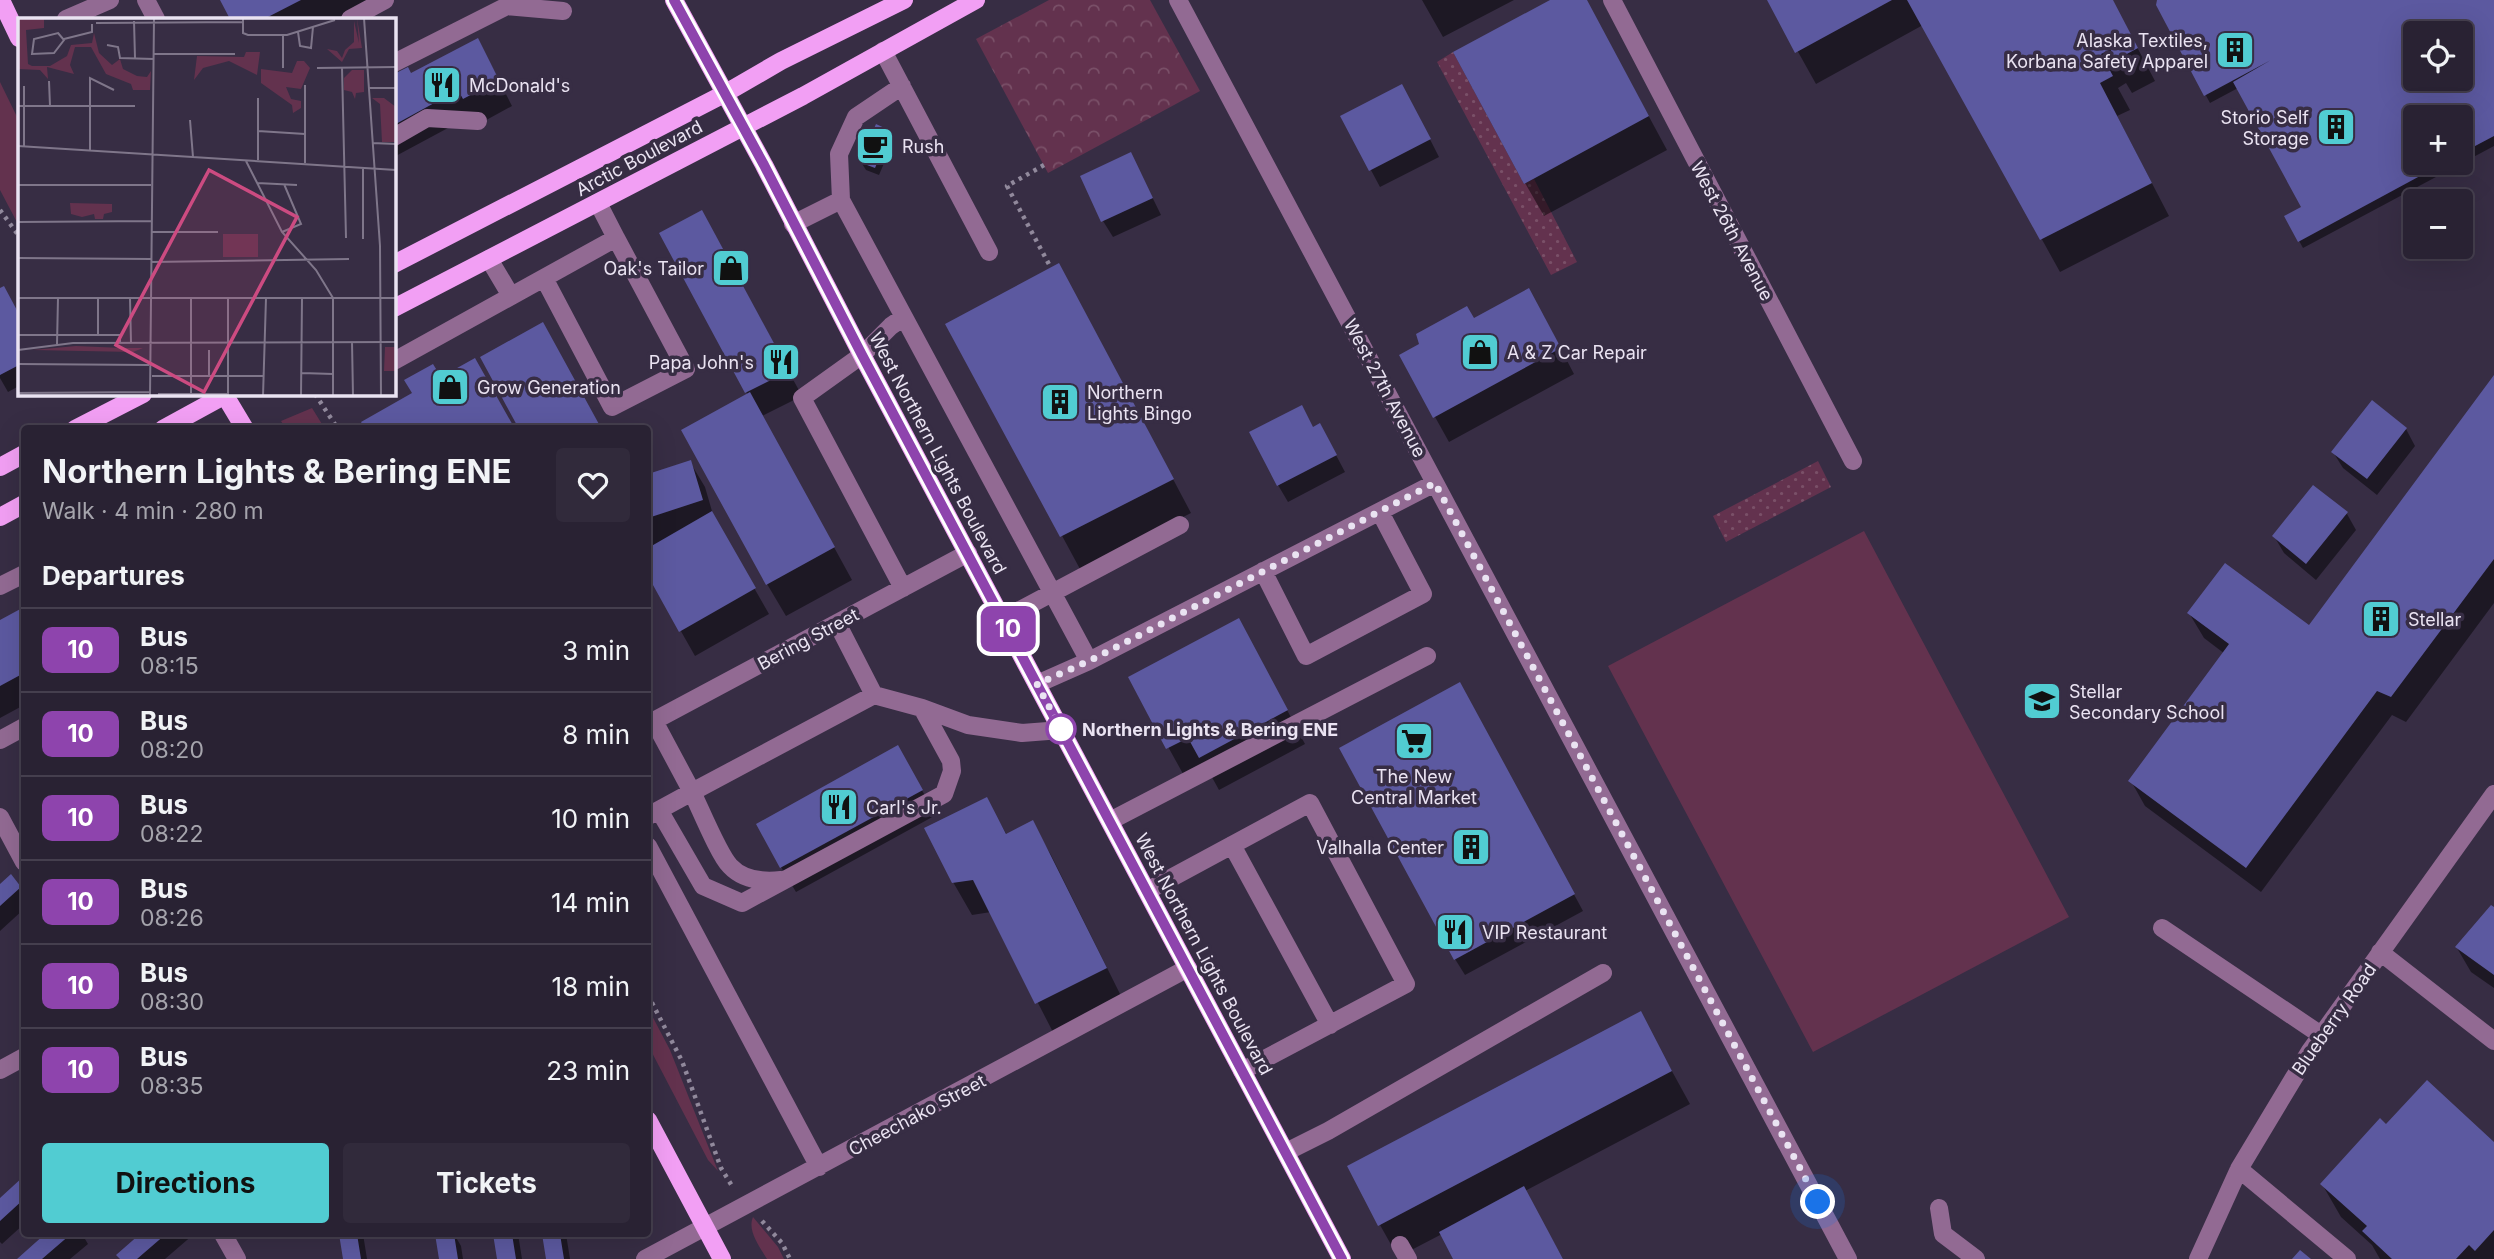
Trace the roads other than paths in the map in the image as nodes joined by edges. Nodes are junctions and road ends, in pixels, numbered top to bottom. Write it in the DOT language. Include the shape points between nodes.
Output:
graph roads {
  1 [pos="1,0"];
  2 [pos="110,0"];
  3 [pos="146,0"];
  4 [pos="384,0"];
  5 [pos="674,0"];
  6 [pos="904,0"];
  7 [pos="976,0"];
  8 [pos="1178,0"];
  9 [pos="1612,0"];
  10 [pos="564,11"];
  11 [pos="68,18"];
  12 [pos="155,18"];
  13 [pos="352,18"];
  14 [pos="18,36"];
  15 [pos="883,51"];
  16 [pos="396,62"];
  17 [pos="902,86"];
  18 [pos="724,94"];
  19 [pos="478,121"];
  20 [pos="743,128"];
  21 [pos="396,136"];
  22 [pos="841,200"];
  23 [pos="598,203"];
  24 [pos="793,224"];
  25 [pos="616,238"];
  26 [pos="989,252"];
  27 [pos="489,260"];
  28 [pos="396,263"];
  29 [pos="544,278"];
  30 [pos="511,296"];
  31 [pos="396,307"];
  32 [pos="904,317"];
  33 [pos="862,355"];
  34 [pos="396,360"];
  35 [pos="139,396"];
  36 [pos="221,396"];
  37 [pos="226,396"];
  38 [pos="83,425"];
  39 [pos="170,425"];
  40 [pos="243,425"];
  41 [pos="21,456"];
  42 [pos="1853,461"];
  43 [pos="0,467"];
  44 [pos="1435,483"];
  45 [pos="21,506"];
  46 [pos="1380,512"];
  47 [pos="0,517"];
  48 [pos="1180,525"];
  49 [pos="968,554"];
  50 [pos="1263,571"];
  51 [pos="21,576"];
  52 [pos="0,586"];
  53 [pos="903,588"];
  54 [pos="1052,592"];
  55 [pos="1003,619"];
  56 [pos="837,623"];
  57 [pos="1427,656"];
  58 [pos="1089,661"];
  59 [pos="1037,684"];
  60 [pos="874,695"];
  61 [pos="922,708"];
  62 [pos="651,722"];
  63 [pos="21,729"];
  64 [pos="1061,730"];
  65 [pos="0,740"];
  66 [pos="692,792"];
  67 [pos="2494,794"];
  68 [pos="653,813"];
  69 [pos="0,817"];
  70 [pos="1110,821"];
  71 [pos="1233,845"];
  72 [pos="651,852"];
  73 [pos="21,856"];
  74 [pos="789,879"];
  75 [pos="1147,891"];
  76 [pos="2162,928"];
  77 [pos="2380,952"];
  78 [pos="1188,968"];
  79 [pos="1603,973"];
  80 [pos="1330,1025"];
  81 [pos="2321,1035"];
  82 [pos="2494,1041"];
  83 [pos="21,1059"];
  84 [pos="0,1070"];
  85 [pos="1242,1071"];
  86 [pos="651,1126"];
  87 [pos="1286,1152"];
  88 [pos="819,1167"];
  89 [pos="2239,1169"];
  90 [pos="1939,1208"];
  91 [pos="706,1228"];
  92 [pos="225,1237"];
  93 [pos="237,1259"];
  94 [pos="645,1259"];
  95 [pos="722,1259"];
  96 [pos="1342,1259"];
  97 [pos="1848,1259"];
  98 [pos="1976,1259"];
  99 [pos="2197,1259"];
  100 [pos="2347,1259"];
  1 -- 14 [label="main road"];
  2 -- 11 [label="street"];
  3 -- 12 [label="street"];
  4 -- 13 [label="street"];
  5 -- 18 [label="main road, West Northern Lights Boulevard"];
  6 -- 18 [label="main road, Arctic Boulevard"];
  7 -- 15 [label="main road, Arctic Boulevard"];
  8 -- 44 [label="street, West 27th Avenue"];
  9 -- 42 [label="street, West 26th Avenue"];
  10 -- 16 [label="street" via="508,6"];
  15 -- 17 [label="street"];
  15 -- 20 [label="main road, Arctic Boulevard"];
  17 -- 22 [label="street" via="856,117 839,154"];
  17 -- 26 [label="street"];
  18 -- 20 [label="main road, West Northern Lights Boulevard"];
  18 -- 28 [label="main road, Arctic Boulevard"];
  19 -- 21 [label="street" via="427,118"];
  20 -- 23 [label="main road, Arctic Boulevard"];
  20 -- 24 [label="main road, West Northern Lights Boulevard"];
  22 -- 24 [label="street"];
  22 -- 32 [label="street"];
  23 -- 25 [label="street"];
  23 -- 27 [label="main road, Arctic Boulevard"];
  24 -- 33 [label="main road, West Northern Lights Boulevard"];
  25 -- 29 [label="street"];
  25 -- 29 [label="street" via="686,369 612,407"];
  27 -- 30 [label="street"];
  27 -- 31 [label="main road, Arctic Boulevard"];
  29 -- 30 [label="street"];
  30 -- 34 [label="street"];
  32 -- 33 [label="street"];
  32 -- 54 [label="street"];
  33 -- 49 [label="main road, West Northern Lights Boulevard"];
  33 -- 53 [label="street" via="802,398"];
  35 -- 38 [label="main road"];
  36 -- 39 [label="main road"];
  37 -- 40 [label="main road"];
  41 -- 43 [label="main road"];
  44 -- 46 [label="street"];
  44 -- 97 [label="street, West 27th Avenue"];
  45 -- 47 [label="main road"];
  46 -- 50 [label="street"];
  46 -- 50 [label="street" via="1423,594 1306,656"];
  48 -- 54 [label="street"];
  49 -- 53 [label="street, Bering Street"];
  49 -- 55 [label="main road, West Northern Lights Boulevard"];
  50 -- 58 [label="street"];
  51 -- 52 [label="street"];
  53 -- 56 [label="street, Bering Street"];
  54 -- 55 [label="street"];
  54 -- 58 [label="street"];
  55 -- 59 [label="main road, West Northern Lights Boulevard"];
  56 -- 60 [label="street"];
  56 -- 62 [label="street, Bering Street"];
  57 -- 70 [label="street"];
  58 -- 59 [label="street"];
  59 -- 64 [label="main road, West Northern Lights Boulevard"];
  60 -- 61 [label="street"];
  60 -- 66 [label="street"];
  61 -- 64 [label="street" via="968,724 1009,731"];
  61 -- 74 [label="street" via="951,761 944,794"];
  62 -- 66 [label="street"];
  63 -- 65 [label="street"];
  64 -- 70 [label="main road, West Northern Lights Boulevard"];
  66 -- 68 [label="street"];
  66 -- 74 [label="street" via="729,865 766,882"];
  67 -- 77 [label="street, Blueberry Road"];
  68 -- 74 [label="street" via="704,886 742,903"];
  69 -- 73 [label="street"];
  70 -- 75 [label="main road, West Northern Lights Boulevard"];
  71 -- 75 [label="street"];
  71 -- 80 [label="street"];
  71 -- 80 [label="street" via="1310,803 1406,984"];
  72 -- 88 [label="street"];
  75 -- 78 [label="main road, West Northern Lights Boulevard"];
  76 -- 81 [label="street"];
  77 -- 81 [label="street, Blueberry Road"];
  77 -- 82 [label="street"];
  78 -- 85 [label="main road, West Northern Lights Boulevard"];
  78 -- 88 [label="street, Cheechako Street"];
  79 -- 87 [label="street"];
  80 -- 85 [label="street"];
  81 -- 89 [label="street, Blueberry Road"];
  83 -- 84 [label="street"];
  85 -- 87 [label="main road, West Northern Lights Boulevard"];
  86 -- 91 [label="main road"];
  87 -- 96 [label="main road, West Northern Lights Boulevard"];
  88 -- 91 [label="street, Cheechako Street"];
  89 -- 99 [label="street, Blueberry Road"];
  89 -- 100 [label="street"];
  90 -- 98 [label="street" via="1944,1234"];
  91 -- 94 [label="street, Cheechako Street"];
  91 -- 95 [label="main road"];
  92 -- 93 [label="street"];
}
